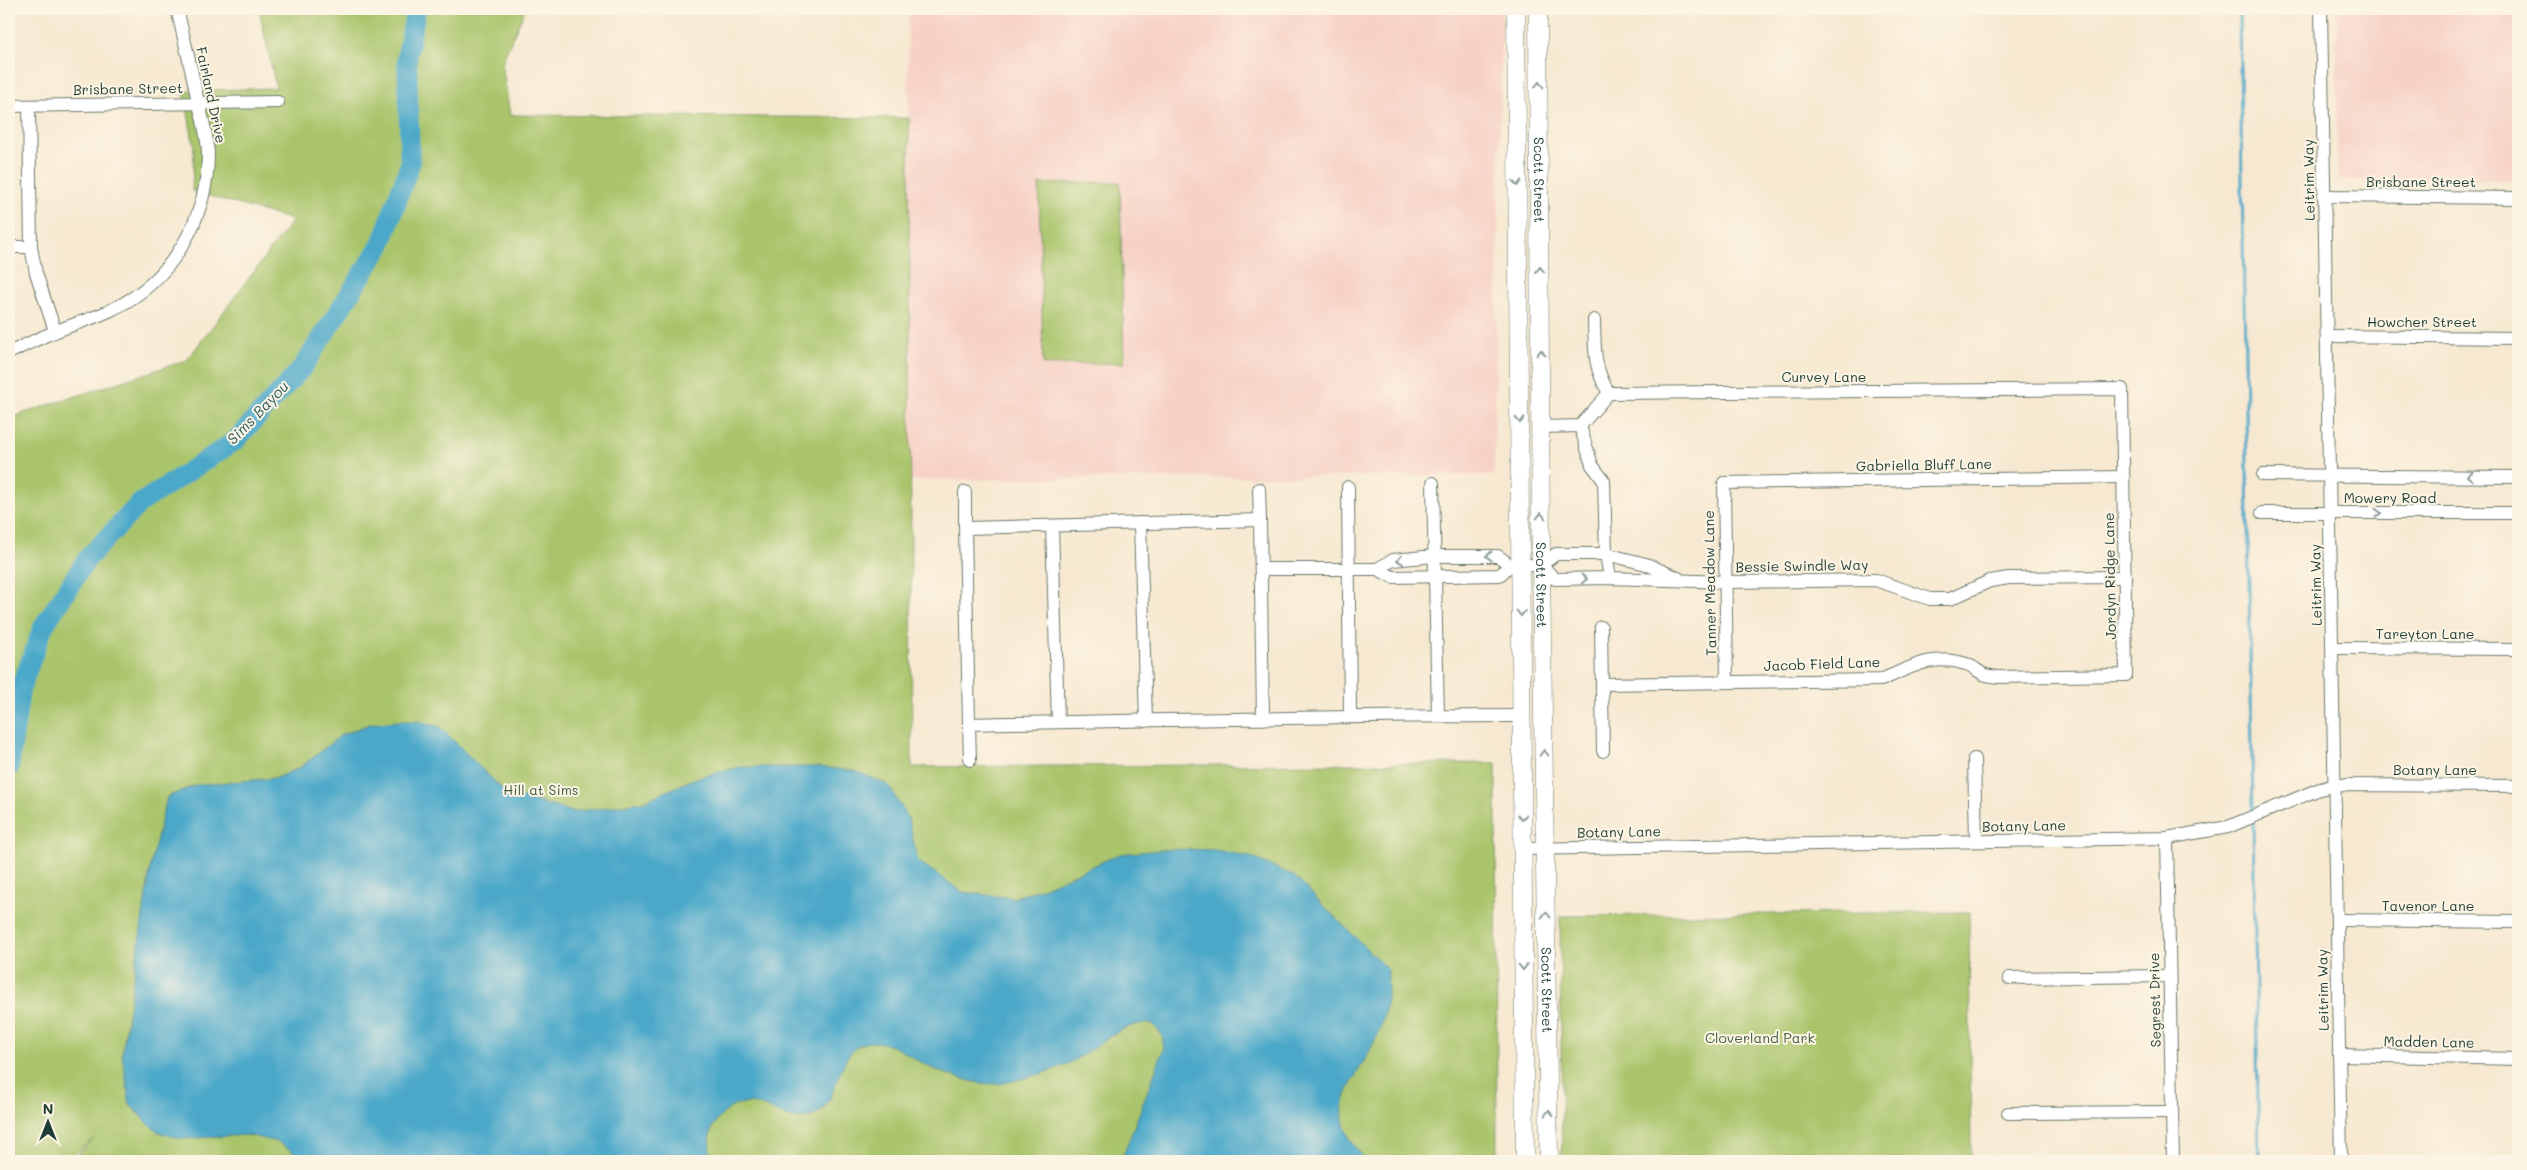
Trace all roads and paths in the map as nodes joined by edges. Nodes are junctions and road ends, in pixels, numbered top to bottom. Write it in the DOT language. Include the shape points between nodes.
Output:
graph roads {
  1 [pos="177,9"];
  2 [pos="1516,9"];
  3 [pos="1538,9"];
  4 [pos="2321,9"];
  5 [pos="278,102"];
  6 [pos="199,103"];
  7 [pos="9,106"];
  8 [pos="29,106"];
  9 [pos="1517,134"];
  10 [pos="1539,134"];
  11 [pos="2324,196"];
  12 [pos="2518,198"];
  13 [pos="32,247"];
  14 [pos="9,248"];
  15 [pos="1519,319"];
  16 [pos="1541,319"];
  17 [pos="1594,320"];
  18 [pos="55,331"];
  19 [pos="2326,336"];
  20 [pos="2518,338"];
  21 [pos="9,353"];
  22 [pos="2122,389"];
  23 [pos="1609,393"];
  24 [pos="1580,426"];
  25 [pos="1541,427"];
  26 [pos="2263,475"];
  27 [pos="2329,475"];
  28 [pos="2123,477"];
  29 [pos="2518,477"];
  30 [pos="1433,482"];
  31 [pos="1724,482"];
  32 [pos="1348,486"];
  33 [pos="1259,489"];
  34 [pos="965,492"];
  35 [pos="2330,512"];
  36 [pos="2262,513"];
  37 [pos="2518,514"];
  38 [pos="1260,520"];
  39 [pos="1140,523"];
  40 [pos="1052,526"];
  41 [pos="966,528"];
  42 [pos="1606,554"];
  43 [pos="1434,556"];
  44 [pos="1466,556"];
  45 [pos="1515,565"];
  46 [pos="1542,565"];
  47 [pos="1261,569"];
  48 [pos="1348,569"];
  49 [pos="1377,569"];
  50 [pos="1467,576"];
  51 [pos="1435,577"];
  52 [pos="1610,578"];
  53 [pos="2125,578"];
  54 [pos="1683,580"];
  55 [pos="1725,582"];
  56 [pos="1601,627"];
  57 [pos="2332,648"];
  58 [pos="2518,649"];
  59 [pos="2126,675"];
  60 [pos="1727,682"];
  61 [pos="1602,684"];
  62 [pos="1350,716"];
  63 [pos="1438,716"];
  64 [pos="1521,716"];
  65 [pos="1263,719"];
  66 [pos="1146,721"];
  67 [pos="1058,722"];
  68 [pos="969,724"];
  69 [pos="1603,751"];
  70 [pos="1974,759"];
  71 [pos="970,760"];
  72 [pos="2334,785"];
  73 [pos="2518,786"];
  74 [pos="2167,838"];
  75 [pos="1976,841"];
  76 [pos="1545,848"];
  77 [pos="1522,849"];
  78 [pos="2337,920"];
  79 [pos="2518,922"];
  80 [pos="2169,976"];
  81 [pos="2009,978"];
  82 [pos="1548,1050"];
  83 [pos="1524,1051"];
  84 [pos="2339,1055"];
  85 [pos="2518,1059"];
  86 [pos="2172,1112"];
  87 [pos="2008,1113"];
  88 [pos="1525,1161"];
  89 [pos="1549,1161"];
  90 [pos="2173,1161"];
  91 [pos="2341,1161"];
  1 -- 6 [label="street, Fairland Drive"];
  2 -- 9 [label="main road, Scott Street"];
  10 -- 3 [label="main road, Scott Street, one-way"];
  4 -- 11 [label="street, Leitrim Way"];
  5 -- 6 [label="street, Brisbane Street"];
  6 -- 8 [label="street, Brisbane Street"];
  6 -- 18 [label="street, Fairland Drive" via="208,152 206,179 200,210 188,239 170,266 147,288 114,309"];
  7 -- 8 [label="street, Brisbane Street"];
  8 -- 13 [label="street"];
  9 -- 10 [label="main road"];
  9 -- 15 [label="main road, Scott Street, one-way"];
  16 -- 10 [label="main road, Scott Street, one-way"];
  11 -- 12 [label="street, Brisbane Street"];
  11 -- 19 [label="street, Leitrim Way"];
  13 -- 14 [label="street"];
  13 -- 18 [label="street" via="36,273"];
  15 -- 16 [label="main road"];
  15 -- 45 [label="main road, Scott Street, one-way"];
  25 -- 16 [label="main road, Scott Street, one-way"];
  17 -- 23 [label="street" via="1595,361"];
  18 -- 21 [label="street, Fairland Drive"];
  19 -- 20 [label="street, Howcher Street"];
  19 -- 27 [label="street, Leitrim Way"];
  22 -- 23 [label="street, Curvey Lane"];
  22 -- 28 [label="street, Jordyn Ridge Lane"];
  23 -- 24 [label="street"];
  24 -- 25 [label="street"];
  24 -- 42 [label="street" via="1592,465 1604,481"];
  46 -- 25 [label="main road, Scott Street, one-way"];
  26 -- 27 [label="street, Mowery Road"];
  29 -- 27 [label="street, Mowery Road, one-way"];
  27 -- 35 [label="street, Leitrim Way"];
  28 -- 31 [label="street, Gabriella Bluff Lane"];
  28 -- 53 [label="street, Jordyn Ridge Lane"];
  30 -- 43 [label="street"];
  31 -- 55 [label="street, Tanner Meadow Lane"];
  32 -- 48 [label="street"];
  33 -- 38 [label="street"];
  34 -- 41 [label="street"];
  35 -- 36 [label="street, Mowery Road"];
  35 -- 37 [label="street, Mowery Road, one-way"];
  35 -- 57 [label="street, Leitrim Way"];
  38 -- 39 [label="street"];
  38 -- 47 [label="street"];
  39 -- 40 [label="street"];
  39 -- 66 [label="street"];
  40 -- 41 [label="street"];
  40 -- 67 [label="street"];
  41 -- 68 [label="street"];
  42 -- 46 [label="street, Bessie Swindle Way" via="1556,554"];
  42 -- 52 [label="street"];
  42 -- 54 [label="street, Bessie Swindle Way" via="1646,564"];
  43 -- 44 [label="street"];
  43 -- 49 [label="street, one-way" via="1393,560"];
  43 -- 51 [label="street"];
  45 -- 44 [label="street, one-way" via="1498,556"];
  44 -- 50 [label="street"];
  45 -- 46 [label="street, Bessie Swindle Way"];
  45 -- 50 [label="street" via="1500,575"];
  45 -- 64 [label="main road, Scott Street, one-way"];
  46 -- 52 [label="street, Bessie Swindle Way, one-way" via="1555,579"];
  76 -- 46 [label="main road, Scott Street, one-way"];
  47 -- 48 [label="street"];
  47 -- 65 [label="street"];
  48 -- 49 [label="street"];
  48 -- 62 [label="street"];
  49 -- 51 [label="street" via="1393,577"];
  50 -- 51 [label="street"];
  51 -- 63 [label="street"];
  52 -- 54 [label="street, Bessie Swindle Way"];
  53 -- 55 [label="street, Bessie Swindle Way" via="2009,578 1990,582 1950,599 1930,599 1876,580"];
  53 -- 59 [label="street, Jordyn Ridge Lane"];
  54 -- 55 [label="street, Bessie Swindle Way"];
  55 -- 60 [label="street, Tanner Meadow Lane"];
  56 -- 61 [label="street"];
  57 -- 58 [label="street, Tareyton Lane"];
  57 -- 72 [label="street, Leitrim Way"];
  59 -- 60 [label="street, Jacob Field Lane" via="1998,677 1952,660 1914,664 1880,680"];
  60 -- 61 [label="street, Jacob Field Lane"];
  61 -- 69 [label="street"];
  62 -- 63 [label="street"];
  62 -- 65 [label="street"];
  63 -- 64 [label="street"];
  64 -- 77 [label="main road, Scott Street, one-way"];
  65 -- 66 [label="street"];
  66 -- 67 [label="street"];
  67 -- 68 [label="street"];
  68 -- 71 [label="street"];
  70 -- 75 [label="street"];
  72 -- 73 [label="street, Botany Lane"];
  72 -- 74 [label="street, Botany Lane" via="2215,830"];
  72 -- 78 [label="street, Leitrim Way"];
  74 -- 75 [label="street, Botany Lane"];
  74 -- 80 [label="street, Segrest Drive"];
  75 -- 76 [label="street, Botany Lane"];
  76 -- 77 [label="street, Botany Lane"];
  82 -- 76 [label="main road, Scott Street, one-way"];
  77 -- 83 [label="main road, Scott Street, one-way"];
  78 -- 79 [label="street, Tavenor Lane"];
  78 -- 84 [label="street, Leitrim Way"];
  80 -- 81 [label="street"];
  80 -- 86 [label="street, Segrest Drive"];
  82 -- 83 [label="main road"];
  89 -- 82 [label="main road, Scott Street, one-way"];
  83 -- 88 [label="main road, Scott Street"];
  84 -- 85 [label="street, Madden Lane"];
  84 -- 91 [label="street, Leitrim Way"];
  86 -- 87 [label="street"];
  86 -- 90 [label="street, Segrest Drive"];
}
